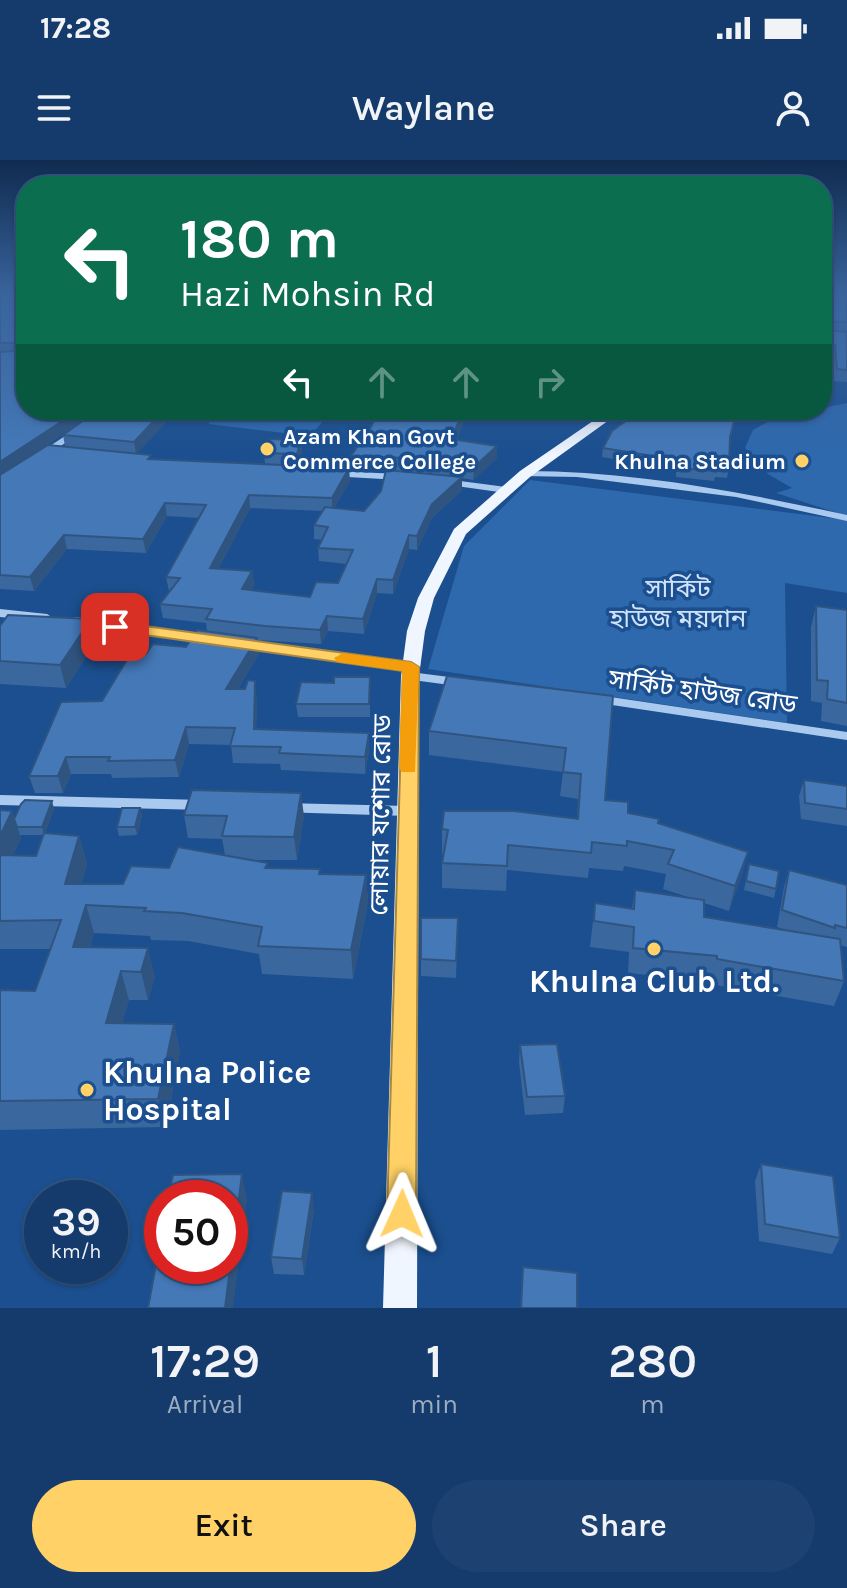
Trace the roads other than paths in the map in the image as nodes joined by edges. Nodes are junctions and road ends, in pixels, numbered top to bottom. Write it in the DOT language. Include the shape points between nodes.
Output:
graph roads {
  1 [pos="94,420"];
  2 [pos="603,420"];
  3 [pos="46,451"];
  4 [pos="60,453"];
  5 [pos="34,459"];
  6 [pos="319,474"];
  7 [pos="525,474"];
  8 [pos="407,477"];
  9 [pos="435,481"];
  10 [pos="506,490"];
  11 [pos="847,518"];
  12 [pos="0,613"];
  13 [pos="410,672"];
  14 [pos="481,685"];
  15 [pos="588,698"];
  16 [pos="847,736"];
  17 [pos="0,800"];
  18 [pos="220,806"];
  19 [pos="267,807"];
  20 [pos="408,811"];
  21 [pos="400,1308"];
  1 -- 3 [label="street"];
  2 -- 7 [label="main road, লোয়ার যশোর রোড"];
  3 -- 4 [label="street"];
  3 -- 5 [label="street"];
  6 -- 8 [label="street"];
  7 -- 10 [label="main road, লোয়ার যশোর রোড"];
  7 -- 11 [label="street" via="577,474 736,494"];
  9 -- 10 [label="street"];
  10 -- 13 [label="main road, লোয়ার যশোর রোড" via="459,532 426,598"];
  12 -- 13 [label="street"];
  13 -- 14 [label="street"];
  13 -- 20 [label="main road, লোয়ার যশোর রোড"];
  15 -- 16 [label="street, সার্কিট হাউজ রোড"];
  17 -- 18 [label="street"];
  19 -- 20 [label="street"];
  20 -- 21 [label="main road, লোয়ার যশোর রোড"];
}
